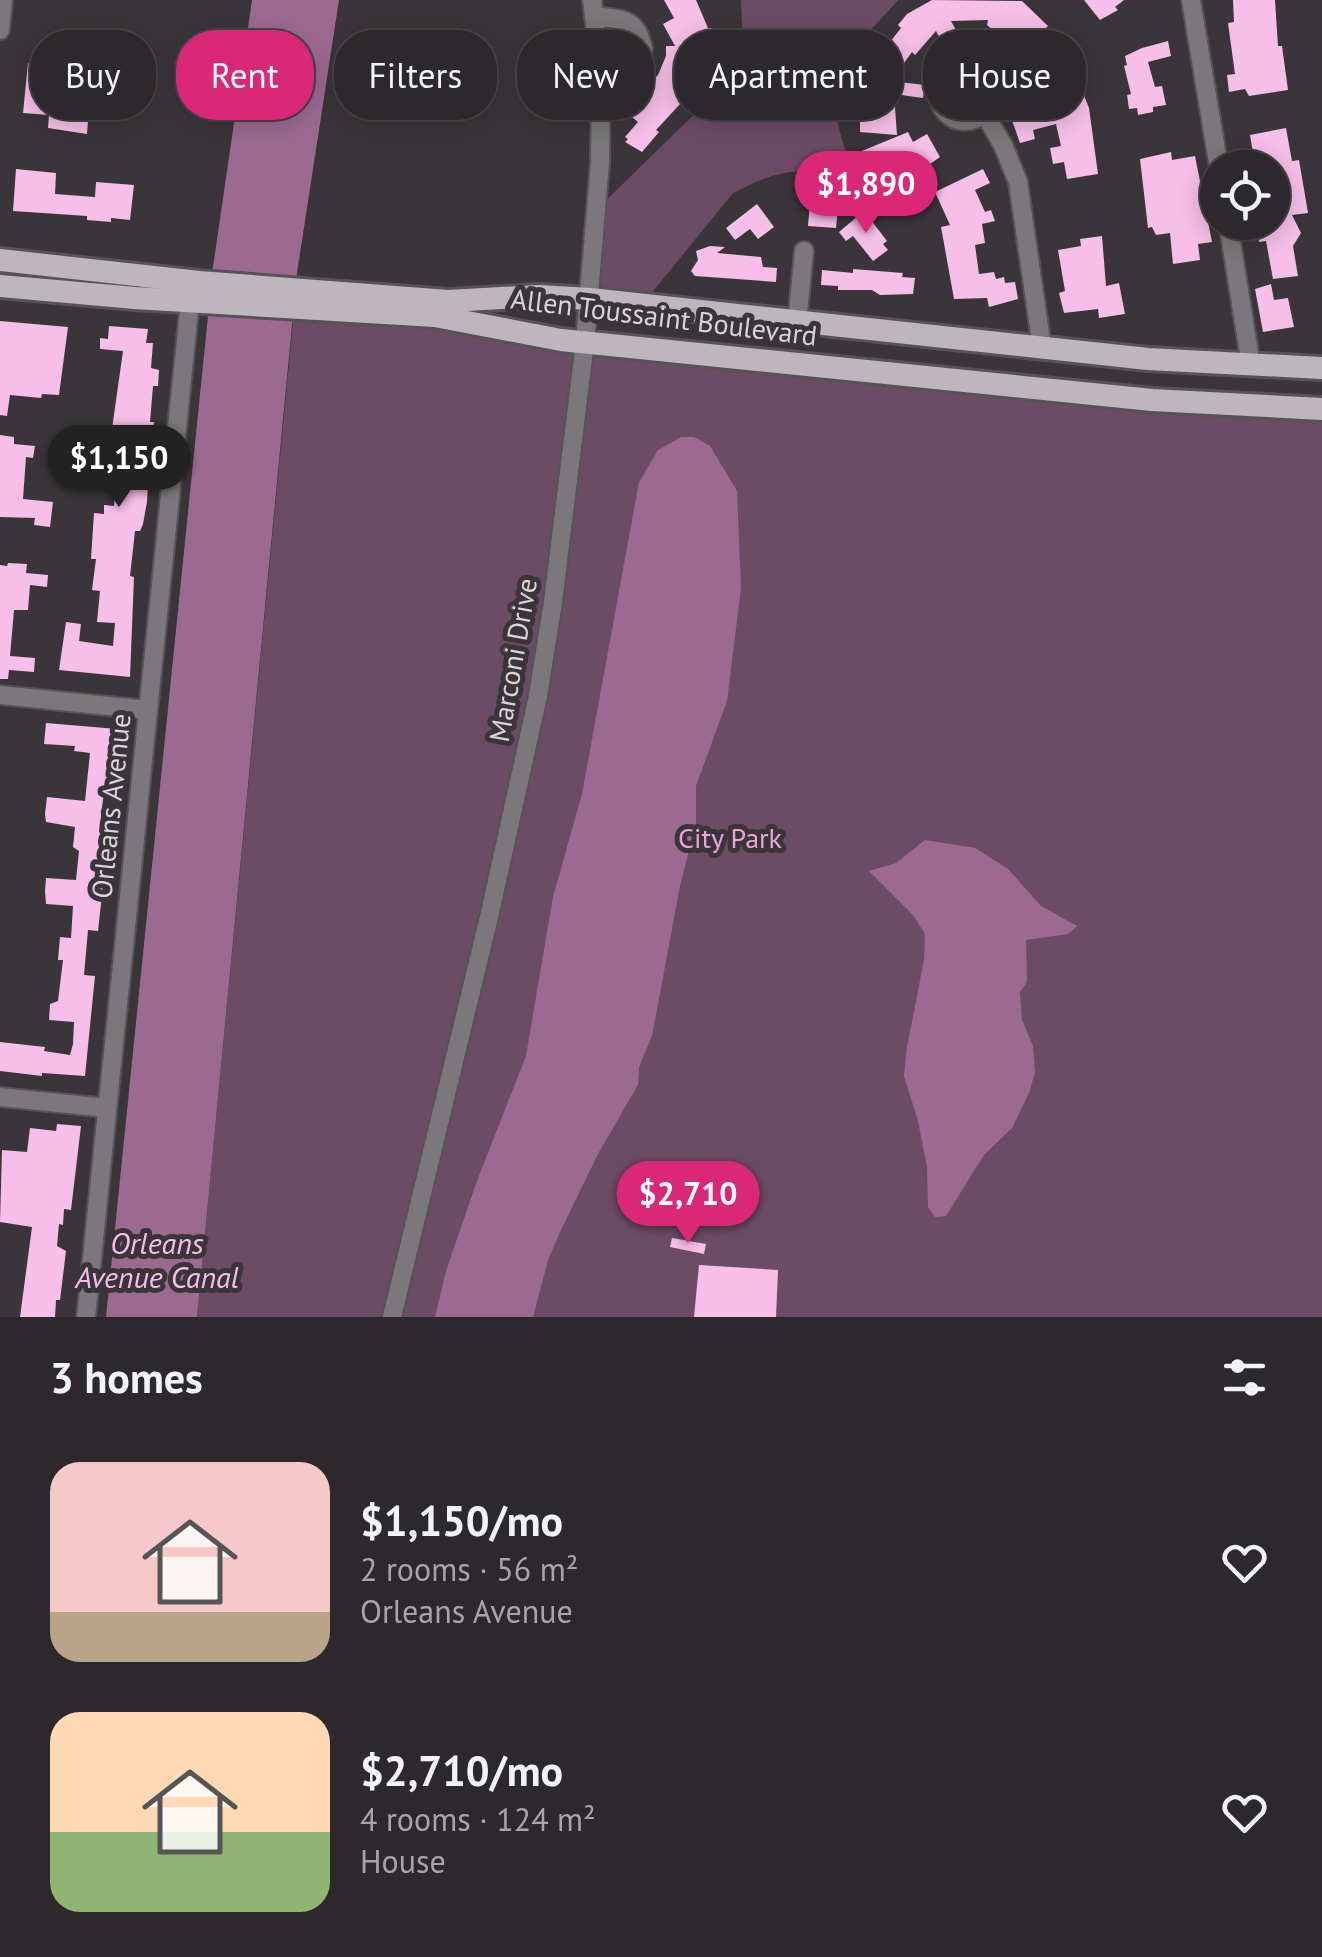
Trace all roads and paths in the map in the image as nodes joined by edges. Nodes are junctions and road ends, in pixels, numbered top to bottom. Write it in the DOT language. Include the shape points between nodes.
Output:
graph roads {
  1 [pos="3,0"];
  2 [pos="1190,0"];
  3 [pos="593,8"];
  4 [pos="0,30"];
  5 [pos="638,30"];
  6 [pos="600,120"];
  7 [pos="988,120"];
  8 [pos="1216,150"];
  9 [pos="1231,240"];
  10 [pos="804,250"];
  11 [pos="0,260"];
  12 [pos="114,272"];
  13 [pos="0,286"];
  14 [pos="196,295"];
  15 [pos="112,296"];
  16 [pos="308,299"];
  17 [pos="590,299"];
  18 [pos="709,314"];
  19 [pos="796,323"];
  20 [pos="585,342"];
  21 [pos="1042,348"];
  22 [pos="707,354"];
  23 [pos="1154,359"];
  24 [pos="1251,366"];
  25 [pos="1322,368"];
  26 [pos="1152,400"];
  27 [pos="1322,409"];
  28 [pos="0,694"];
  29 [pos="148,710"];
  30 [pos="0,1097"];
  31 [pos="108,1108"];
  32 [pos="86,1317"];
  33 [pos="392,1317"];
  1 -- 4 [label="street"];
  2 -- 8 [label="street"];
  3 -- 5 [label="street"];
  6 -- 17 [label="street, Marconi Drive"];
  7 -- 21 [label="street" via="1018,182"];
  9 -- 24 [label="street"];
  10 -- 19 [label="street"];
  11 -- 12 [label="main road, Allen Toussaint Boulevard"];
  12 -- 14 [label="main road, Allen Toussaint Boulevard"];
  12 -- 15 [label="main road"];
  13 -- 15 [label="main road, Allen Toussaint Boulevard"];
  14 -- 15 [label="main road, Allen Toussaint Boulevard"];
  14 -- 16 [label="main road, Allen Toussaint Boulevard"];
  14 -- 29 [label="street, Orleans Avenue"];
  16 -- 17 [label="main road, Allen Toussaint Boulevard"];
  16 -- 20 [label="main road, Allen Toussaint Boulevard"];
  17 -- 18 [label="main road, Allen Toussaint Boulevard"];
  17 -- 20 [label="street, Marconi Drive"];
  18 -- 19 [label="main road, Allen Toussaint Boulevard"];
  18 -- 22 [label="main road"];
  19 -- 21 [label="main road, Allen Toussaint Boulevard"];
  20 -- 22 [label="main road, Allen Toussaint Boulevard"];
  20 -- 33 [label="street, Marconi Drive" via="538,696"];
  21 -- 23 [label="main road, Allen Toussaint Boulevard"];
  22 -- 26 [label="main road, Allen Toussaint Boulevard"];
  23 -- 24 [label="main road, Allen Toussaint Boulevard"];
  23 -- 26 [label="main road"];
  24 -- 25 [label="main road, Allen Toussaint Boulevard"];
  26 -- 27 [label="main road, Allen Toussaint Boulevard"];
  28 -- 29 [label="street"];
  29 -- 31 [label="street, Orleans Avenue"];
  30 -- 31 [label="street"];
  31 -- 32 [label="street, Orleans Avenue"];
}
